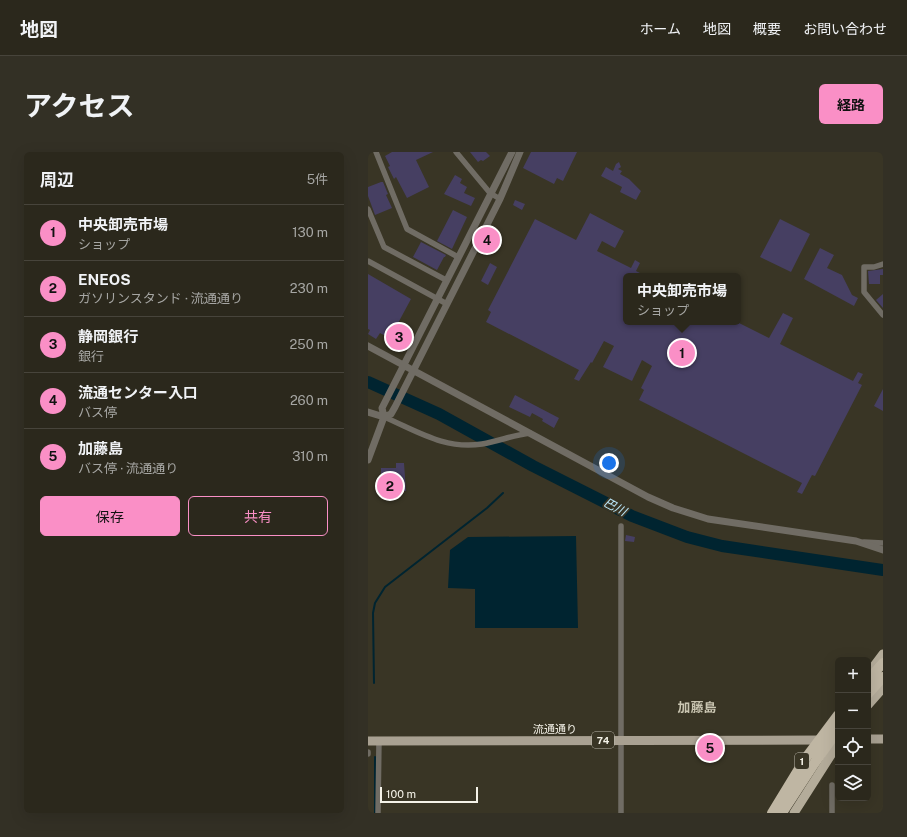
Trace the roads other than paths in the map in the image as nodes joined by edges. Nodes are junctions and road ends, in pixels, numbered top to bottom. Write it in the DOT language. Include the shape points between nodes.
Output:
graph roads {
  1 [pos="376,152"];
  2 [pos="456,152"];
  3 [pos="512,152"];
  4 [pos="520,152"];
  5 [pos="490,193"];
  6 [pos="500,198"];
  7 [pos="368,209"];
  8 [pos="458,257"];
  9 [pos="368,261"];
  10 [pos="883,264"];
  11 [pos="446,280"];
  12 [pos="437,298"];
  13 [pos="447,304"];
  14 [pos="883,315"];
  15 [pos="368,346"];
  16 [pos="403,366"];
  17 [pos="413,371"];
  18 [pos="368,412"];
  19 [pos="384,417"];
  20 [pos="531,433"];
  21 [pos="368,460"];
  22 [pos="621,526"];
  23 [pos="856,541"];
  24 [pos="883,543"];
  25 [pos="883,550"];
  26 [pos="883,654"];
  27 [pos="883,663"];
  28 [pos="871,670"];
  29 [pos="871,677"];
  30 [pos="883,677"];
  31 [pos="883,688"];
  32 [pos="869,693"];
  33 [pos="871,702"];
  34 [pos="835,715"];
  35 [pos="835,719"];
  36 [pos="835,734"];
  37 [pos="871,739"];
  38 [pos="883,739"];
  39 [pos="621,740"];
  40 [pos="816,740"];
  41 [pos="835,740"];
  42 [pos="368,741"];
  43 [pos="379,741"];
  44 [pos="835,749"];
  45 [pos="832,785"];
  46 [pos="770,812"];
  47 [pos="378,813"];
  48 [pos="621,813"];
  49 [pos="782,813"];
  50 [pos="794,813"];
  51 [pos="832,813"];
  1 -- 8 [label="street" via="407,229"];
  2 -- 5 [label="street"];
  3 -- 5 [label="street"];
  4 -- 6 [label="street"];
  5 -- 6 [label="street"];
  5 -- 8 [label="street"];
  6 -- 13 [label="street"];
  7 -- 11 [label="street" via="384,247"];
  8 -- 11 [label="street"];
  9 -- 12 [label="street"];
  10 -- 14 [label="street" via="864,267 864,292"];
  11 -- 12 [label="street"];
  12 -- 13 [label="street"];
  12 -- 16 [label="street"];
  13 -- 17 [label="street"];
  15 -- 16 [label="street"];
  16 -- 17 [label="street"];
  16 -- 19 [label="street" via="382,408"];
  17 -- 19 [label="street" via="391,414"];
  17 -- 20 [label="street"];
  18 -- 19 [label="street"];
  19 -- 20 [label="street" via="437,441 459,446 483,444 517,434"];
  19 -- 21 [label="street"];
  20 -- 23 [label="street" via="648,497 693,516"];
  22 -- 39 [label="street"];
  23 -- 24 [label="street"];
  23 -- 25 [label="street"];
  26 -- 28 [label="highway"];
  27 -- 29 [label="highway"];
  30 -- 32 [label="highway"];
  31 -- 33 [label="highway"];
  34 -- 40 [label="highway, 1"];
  35 -- 46 [label="highway, 1, bridge"];
  36 -- 49 [label="highway, 1, bridge"];
  37 -- 38 [label="main road"];
  39 -- 40 [label="main road, 流通通り / 74"];
  39 -- 43 [label="main road, 流通通り / 74"];
  39 -- 48 [label="street"];
  40 -- 41 [label="main road, 流通通り / 74"];
  40 -- 46 [label="highway, 1"];
  42 -- 43 [label="main road, 流通通り / 74"];
  43 -- 47 [label="street"];
  44 -- 50 [label="highway, 1"];
  45 -- 51 [label="street"];
}
